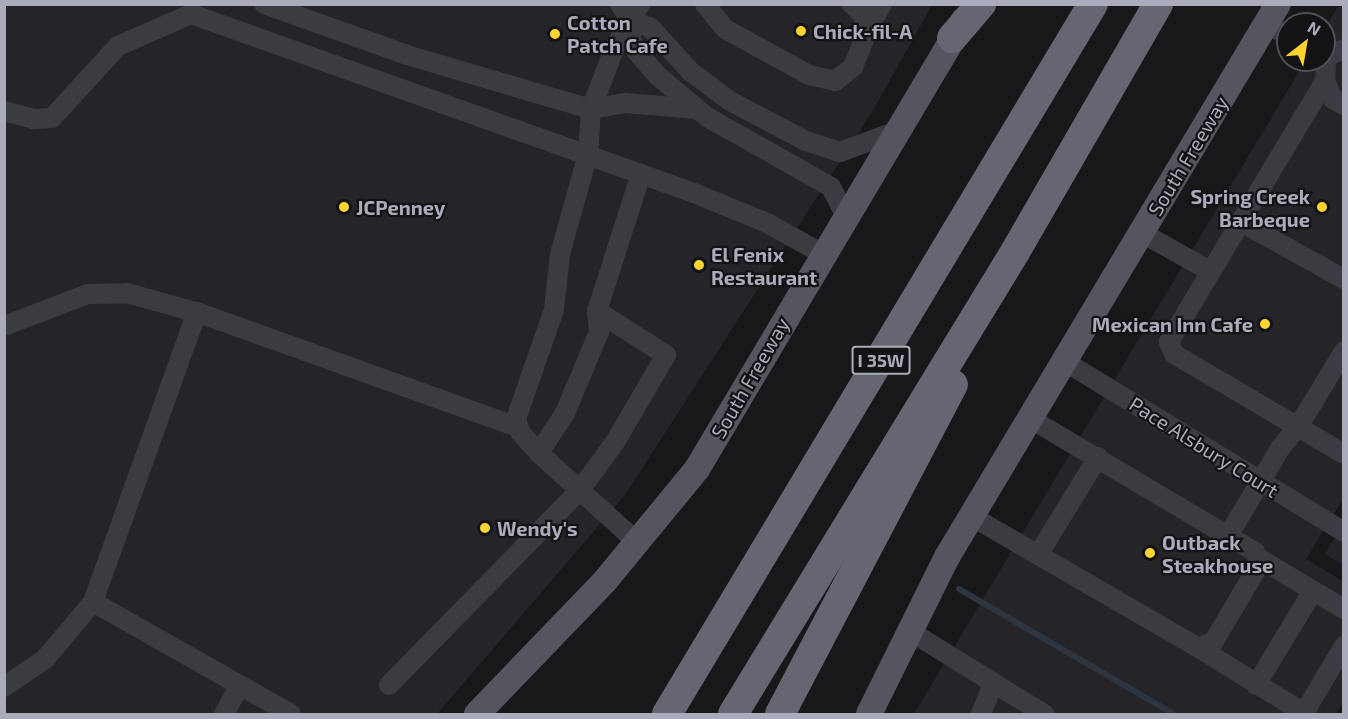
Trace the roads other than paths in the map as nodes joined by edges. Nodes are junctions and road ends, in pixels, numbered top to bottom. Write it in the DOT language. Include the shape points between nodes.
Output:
graph roads {
  1 [pos="264,4"];
  2 [pos="705,4"];
  3 [pos="852,4"];
  4 [pos="882,4"];
  5 [pos="974,4"];
  6 [pos="981,4"];
  7 [pos="1093,4"];
  8 [pos="1158,4"];
  9 [pos="630,10"];
  10 [pos="1276,24"];
  11 [pos="868,29"];
  12 [pos="952,38"];
  13 [pos="1327,72"];
  14 [pos="1325,81"];
  15 [pos="1344,105"];
  16 [pos="591,109"];
  17 [pos="697,109"];
  18 [pos="4,111"];
  19 [pos="897,131"];
  20 [pos="588,154"];
  21 [pos="641,174"];
  22 [pos="846,216"];
  23 [pos="1241,222"];
  24 [pos="1142,233"];
  25 [pos="1015,252"];
  26 [pos="823,254"];
  27 [pos="1210,272"];
  28 [pos="1344,279"];
  29 [pos="597,311"];
  30 [pos="196,312"];
  31 [pos="4,326"];
  32 [pos="1343,355"];
  33 [pos="1064,361"];
  34 [pos="1029,418"];
  35 [pos="517,427"];
  36 [pos="1298,427"];
  37 [pos="539,453"];
  38 [pos="1344,454"];
  39 [pos="1098,457"];
  40 [pos="1260,482"];
  41 [pos="580,490"];
  42 [pos="971,516"];
  43 [pos="1344,532"];
  44 [pos="1228,536"];
  45 [pos="638,542"];
  46 [pos="1038,555"];
  47 [pos="1257,557"];
  48 [pos="1313,591"];
  49 [pos="93,602"];
  50 [pos="1344,609"];
  51 [pos="908,630"];
  52 [pos="1344,646"];
  53 [pos="1199,648"];
  54 [pos="993,684"];
  55 [pos="240,685"];
  56 [pos="389,685"];
  57 [pos="1256,686"];
  58 [pos="4,687"];
  59 [pos="224,714"];
  60 [pos="291,714"];
  61 [pos="477,714"];
  62 [pos="667,714"];
  63 [pos="733,714"];
  64 [pos="780,714"];
  65 [pos="869,714"];
  66 [pos="981,714"];
  67 [pos="1044,714"];
  1 -- 16 [label="street" via="407,54"];
  2 -- 11 [label="street" via="725,29 809,75 835,81 853,67"];
  3 -- 11 [label="street" via="863,15"];
  4 -- 11 [label="street"];
  5 -- 12 [label="main road, South Freeway"];
  6 -- 12 [label="highway"];
  7 -- 62 [label="highway, I 35W"];
  8 -- 25 [label="highway, I 35W"];
  9 -- 16 [label="street"];
  9 -- 17 [label="street" via="630,39 637,52"];
  9 -- 19 [label="street" via="691,72 730,101 806,141 840,152"];
  10 -- 24 [label="main road, South Freeway"];
  12 -- 19 [label="main road, South Freeway"];
  13 -- 14 [label="street"];
  14 -- 15 [label="street" via="1333,99"];
  14 -- 23 [label="street"];
  16 -- 17 [label="street" via="625,103"];
  16 -- 20 [label="street"];
  17 -- 22 [label="street" via="742,139 819,178 831,187"];
  18 -- 20 [label="street" via="34,119 52,118 118,46 191,14"];
  19 -- 22 [label="main road, South Freeway"];
  20 -- 21 [label="street"];
  20 -- 35 [label="street" via="560,254 554,310 518,408"];
  21 -- 26 [label="street" via="767,223"];
  21 -- 29 [label="street"];
  22 -- 26 [label="main road, South Freeway"];
  23 -- 27 [label="street"];
  23 -- 28 [label="street"];
  24 -- 27 [label="street"];
  24 -- 33 [label="main road, South Freeway"];
  25 -- 63 [label="highway, I 35W"];
  25 -- 64 [label="highway" via="929,437 809,653"];
  26 -- 45 [label="main road, South Freeway" via="697,469"];
  27 -- 36 [label="street" via="1172,336 1170,347 1174,354"];
  29 -- 37 [label="street" via="599,332 565,413"];
  29 -- 41 [label="street" via="666,355 615,442"];
  30 -- 31 [label="street" via="138,295 103,292"];
  30 -- 35 [label="street"];
  30 -- 49 [label="street"];
  32 -- 36 [label="street"];
  33 -- 34 [label="main road, South Freeway"];
  33 -- 40 [label="street, Pace Alsbury Court"];
  34 -- 39 [label="street"];
  34 -- 42 [label="main road, South Freeway"];
  35 -- 37 [label="street"];
  36 -- 38 [label="street"];
  36 -- 40 [label="street"];
  37 -- 41 [label="street"];
  39 -- 44 [label="street"];
  39 -- 46 [label="street"];
  40 -- 43 [label="street, Pace Alsbury Court"];
  40 -- 44 [label="street"];
  41 -- 45 [label="street"];
  41 -- 56 [label="street"];
  42 -- 46 [label="street"];
  42 -- 51 [label="main road, South Freeway"];
  44 -- 47 [label="street"];
  45 -- 61 [label="main road, South Freeway"];
  46 -- 53 [label="street"];
  47 -- 48 [label="street"];
  47 -- 53 [label="street" via="1256,570 1214,641"];
  48 -- 50 [label="street"];
  48 -- 57 [label="street"];
  49 -- 55 [label="street"];
  49 -- 58 [label="street" via="45,659"];
  51 -- 54 [label="street"];
  51 -- 65 [label="main road, South Freeway"];
  52 -- 57 [label="street" via="1304,713"];
  53 -- 57 [label="street"];
  54 -- 66 [label="street"];
  54 -- 67 [label="street"];
  55 -- 59 [label="street"];
  55 -- 60 [label="street"];
}
